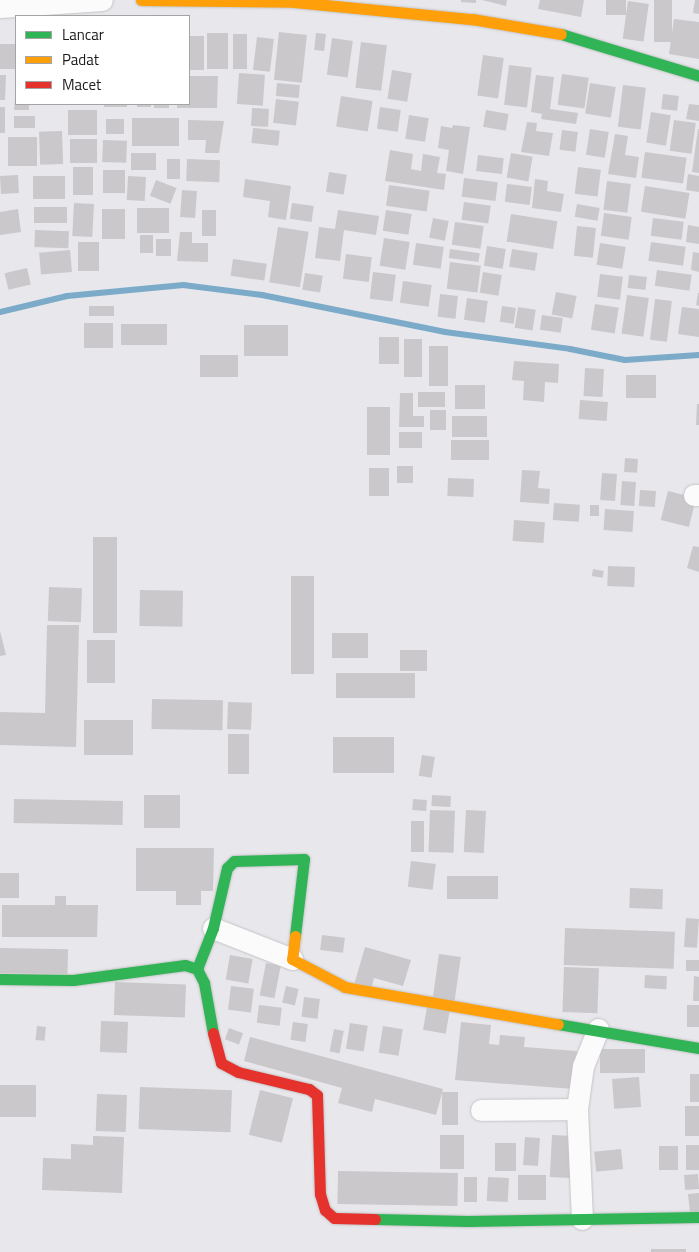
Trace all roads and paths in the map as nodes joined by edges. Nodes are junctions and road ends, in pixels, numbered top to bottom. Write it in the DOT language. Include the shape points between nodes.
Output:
graph roads {
  1 [pos="102,0"];
  2 [pos="141,0"];
  3 [pos="158,0"];
  4 [pos="0,7"];
  5 [pos="699,76"];
  6 [pos="213,928"];
  7 [pos="292,959"];
  8 [pos="197,969"];
  9 [pos="0,979"];
  10 [pos="598,1029"];
  11 [pos="699,1048"];
  12 [pos="577,1109"];
  13 [pos="481,1110"];
  14 [pos="699,1216"];
  15 [pos="582,1219"];
  1 -- 4 [label="street"];
  2 -- 3 [label="street"];
  3 -- 5 [label="street" via="294,2 472,19 578,38"];
  6 -- 7 [label="street"];
  6 -- 7 [label="street" via="225,876 234,861 304,859"];
  6 -- 8 [label="street"];
  7 -- 10 [label="street" via="345,987"];
  8 -- 9 [label="street" via="184,964 73,980"];
  8 -- 15 [label="street" via="204,983 217,1055 222,1063 238,1072 309,1089 317,1095 320,1194 330,1215 337,1219"];
  10 -- 11 [label="street"];
  10 -- 12 [label="street" via="583,1066"];
  12 -- 13 [label="street"];
  12 -- 15 [label="street"];
  14 -- 15 [label="street"];
}
